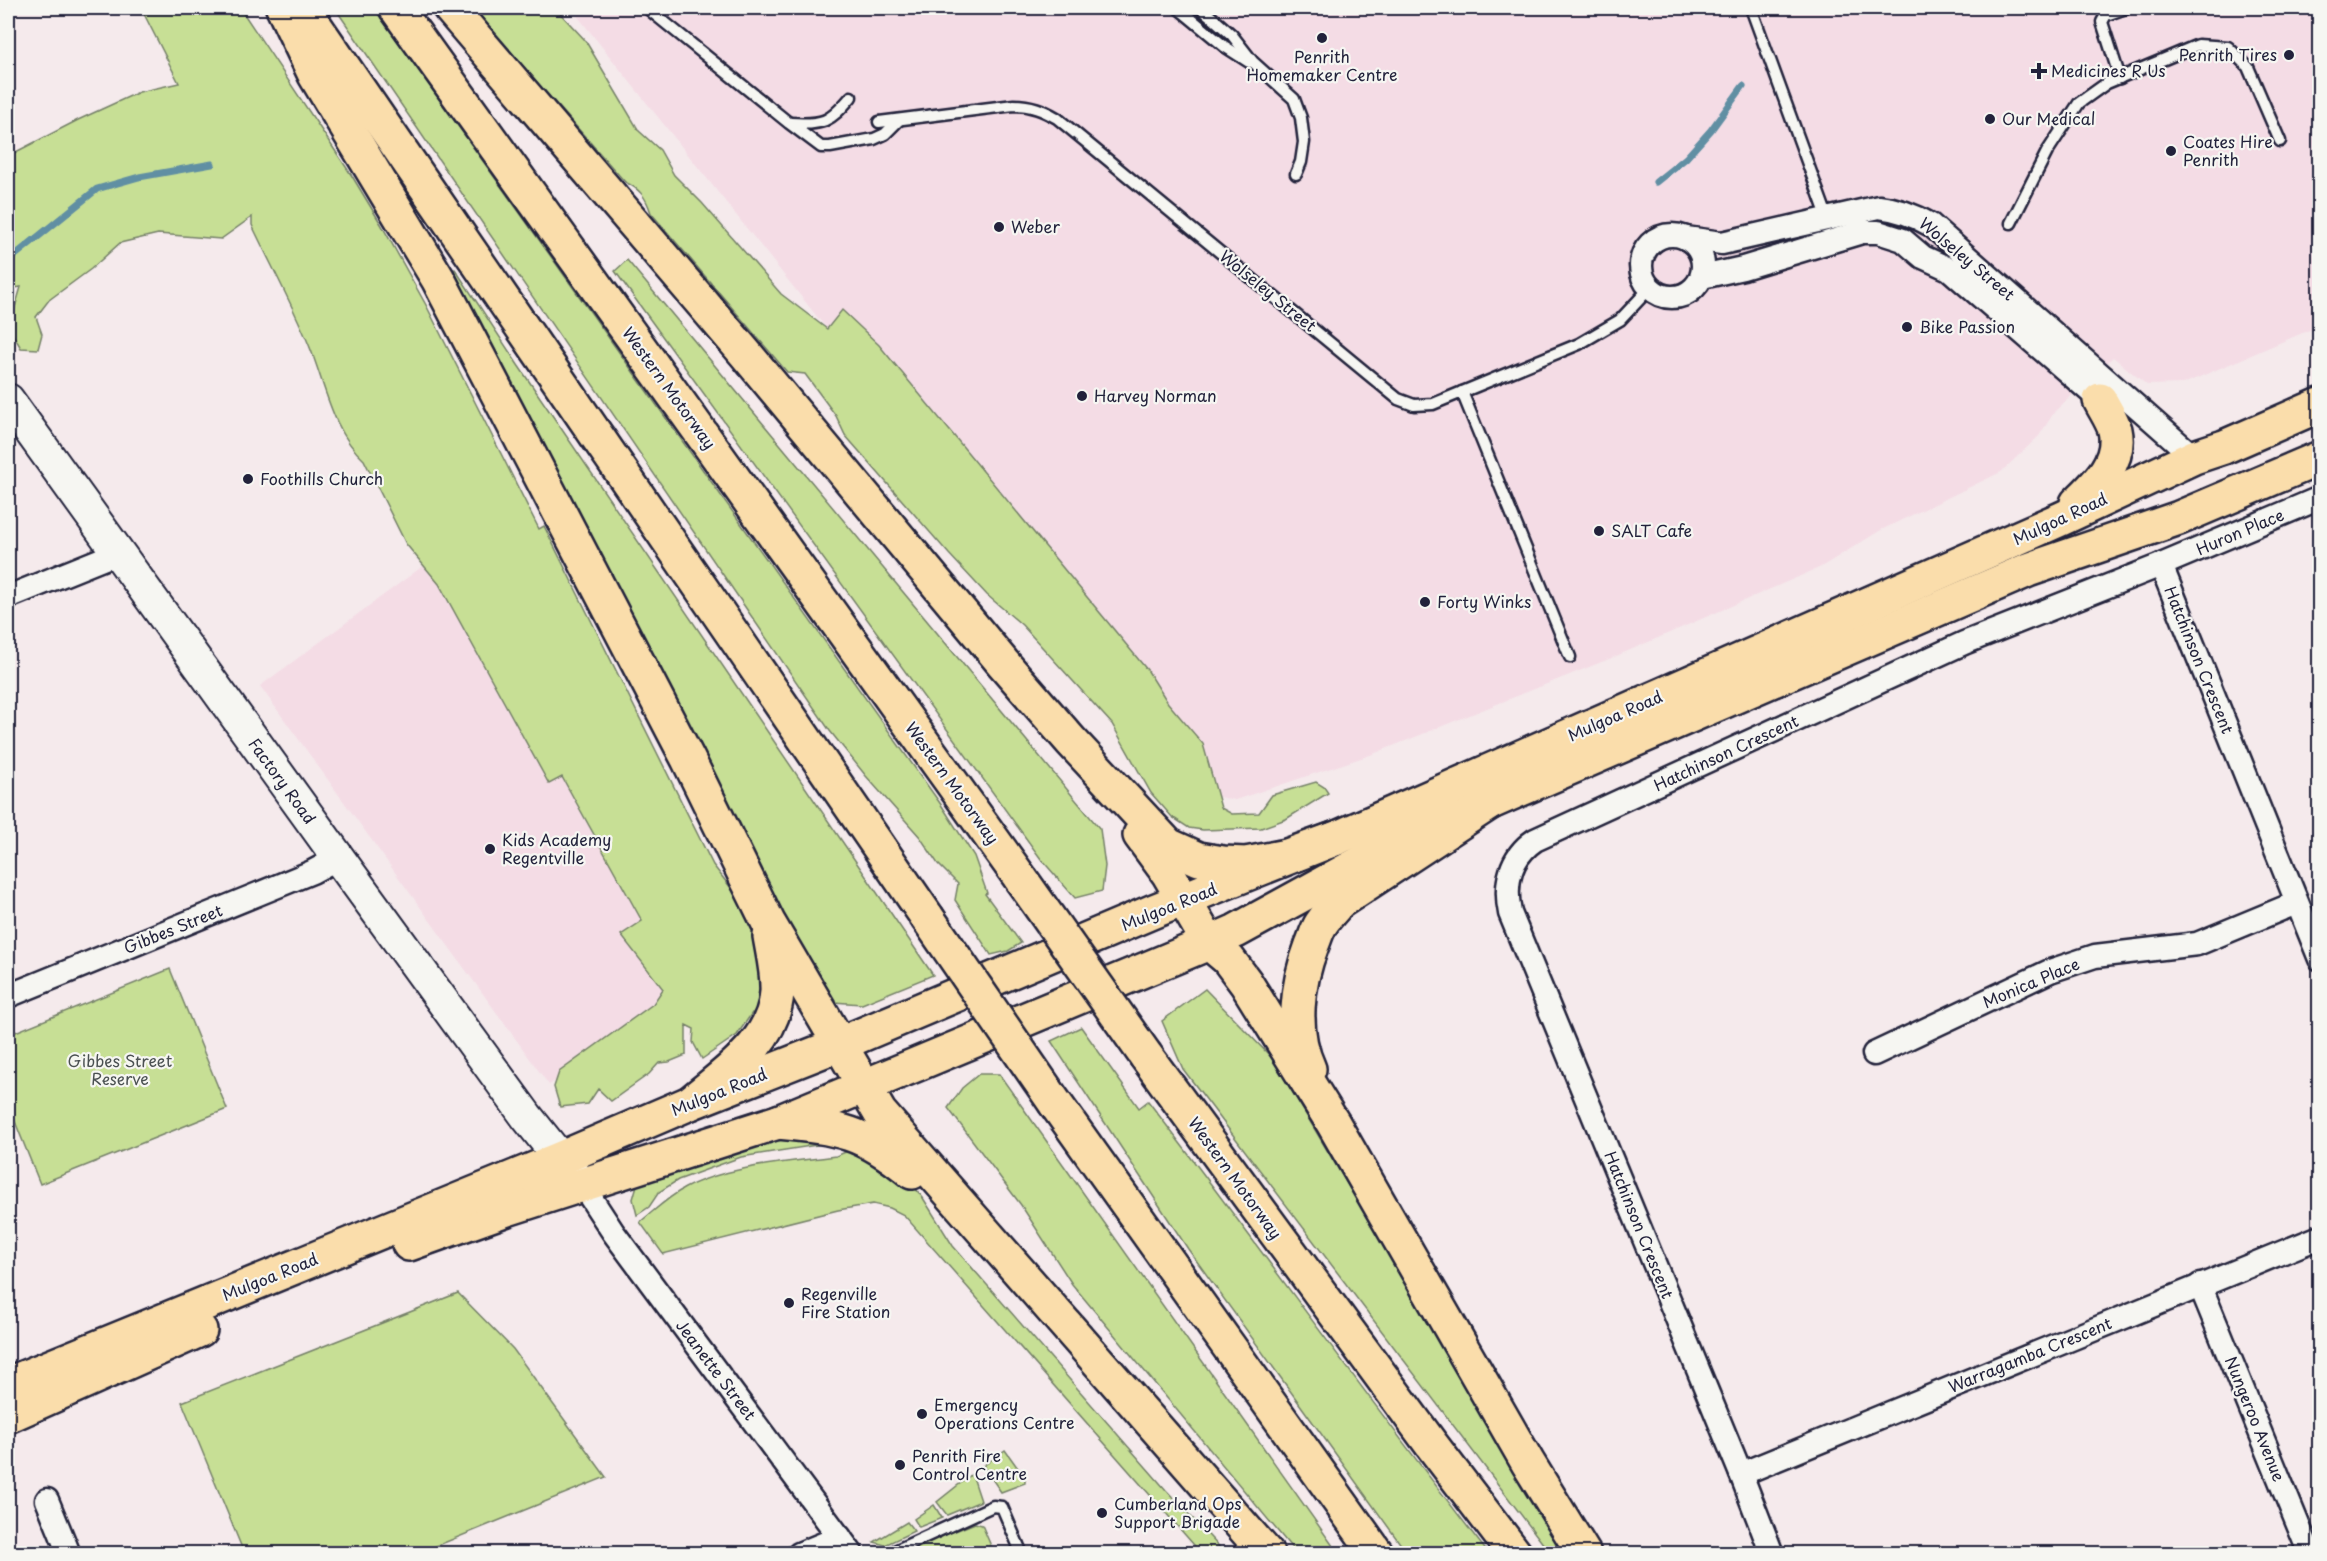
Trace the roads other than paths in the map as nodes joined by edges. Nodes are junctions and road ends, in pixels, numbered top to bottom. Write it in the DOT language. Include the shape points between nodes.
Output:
graph roads {
  1 [pos="283,8"];
  2 [pos="303,8"];
  3 [pos="396,8"];
  4 [pos="450,8"];
  5 [pos="647,8"];
  6 [pos="1178,8"];
  7 [pos="1202,8"];
  8 [pos="1751,8"];
  9 [pos="2126,8"];
  10 [pos="1262,70"];
  11 [pos="2120,78"];
  12 [pos="851,97"];
  13 [pos="899,120"];
  14 [pos="879,122"];
  15 [pos="789,123"];
  16 [pos="2280,141"];
  17 [pos="1296,174"];
  18 [pos="1828,220"];
  19 [pos="2011,223"];
  20 [pos="1686,238"];
  21 [pos="1702,277"];
  22 [pos="1650,288"];
  23 [pos="1462,393"];
  24 [pos="8,400"];
  25 [pos="2100,400"];
  26 [pos="2319,405"];
  27 [pos="2194,457"];
  28 [pos="2319,458"];
  29 [pos="2319,498"];
  30 [pos="2061,519"];
  31 [pos="2179,519"];
  32 [pos="117,553"];
  33 [pos="2161,565"];
  34 [pos="8,597"];
  35 [pos="1570,657"];
  36 [pos="1071,741"];
  37 [pos="1491,802"];
  38 [pos="1336,838"];
  39 [pos="338,858"];
  40 [pos="1185,900"];
  41 [pos="2296,903"];
  42 [pos="768,922"];
  43 [pos="1209,943"];
  44 [pos="2319,959"];
  45 [pos="8,996"];
  46 [pos="840,1044"];
  47 [pos="1874,1054"];
  48 [pos="864,1086"];
  49 [pos="690,1103"];
  50 [pos="778,1122"];
  51 [pos="1334,1122"];
  52 [pos="559,1159"];
  53 [pos="583,1186"];
  54 [pos="982,1231"];
  55 [pos="2319,1237"];
  56 [pos="2200,1285"];
  57 [pos="8,1384"];
  58 [pos="8,1416"];
  59 [pos="1741,1474"];
  60 [pos="47,1500"];
  61 [pos="846,1545"];
  62 [pos="69,1554"];
  63 [pos="800,1554"];
  64 [pos="888,1554"];
  65 [pos="1022,1554"];
  66 [pos="1267,1554"];
  67 [pos="1377,1554"];
  68 [pos="1515,1554"];
  69 [pos="1584,1554"];
  70 [pos="1772,1554"];
  71 [pos="2310,1554"];
  1 -- 42 [label="main road" via="315,75 438,279 688,759"];
  2 -- 67 [label="main road, bridge" via="1055,1103"];
  3 -- 68 [label="main road, Western Motorway, bridge" via="1146,1056"];
  4 -- 36 [label="main road"];
  5 -- 15 [label="lane"];
  6 -- 10 [label="lane" via="1224,46"];
  7 -- 10 [label="lane"];
  8 -- 18 [label="lane"];
  9 -- 11 [label="lane" via="2106,15 2102,22"];
  10 -- 17 [label="lane" via="1289,93 1299,108 1304,142"];
  11 -- 16 [label="lane" via="2198,45 2228,47 2248,67"];
  11 -- 19 [label="lane" via="2079,103 2047,152"];
  12 -- 15 [label="lane" via="824,123"];
  13 -- 14 [label="lane, Wolseley Street"];
  13 -- 15 [label="lane" via="874,139 830,147 821,147"];
  13 -- 23 [label="lane, Wolseley Street" via="1014,105 1048,113 1398,399 1427,406"];
  18 -- 20 [label="street, Wolseley Street" via="1722,243"];
  18 -- 27 [label="street, Wolseley Street" via="1879,207 1898,208 1932,225"];
  20 -- 21 [label="street" via="1700,250"];
  20 -- 22 [label="street" via="1660,237 1646,249 1641,269"];
  21 -- 22 [label="street" via="1689,293 1679,297 1658,294"];
  21 -- 25 [label="street, Wolseley Street" via="1862,232 1890,235 1949,269"];
  22 -- 23 [label="lane, Wolseley Street" via="1620,320 1602,332"];
  23 -- 35 [label="lane"];
  24 -- 32 [label="street, Factory Road"];
  25 -- 30 [label="main road" via="2115,432 2114,455 2104,477"];
  26 -- 27 [label="main road, Mulgoa Road"];
  27 -- 30 [label="main road, Mulgoa Road"];
  27 -- 31 [label="main road"];
  28 -- 31 [label="main road, Mulgoa Road"];
  29 -- 33 [label="street, Huron Place"];
  30 -- 38 [label="main road, Mulgoa Road"];
  31 -- 37 [label="main road, Mulgoa Road" via="2028,570"];
  32 -- 34 [label="street"];
  32 -- 39 [label="street, Factory Road"];
  33 -- 41 [label="street, Hatchinson Crescent"];
  33 -- 59 [label="street, Hatchinson Crescent" via="1964,643 1535,840 1512,866 1510,913"];
  36 -- 38 [label="main road" via="1168,845 1199,859 1246,864 1287,856"];
  36 -- 40 [label="main road"];
  37 -- 43 [label="main road, Mulgoa Road" via="1364,861"];
  37 -- 51 [label="main road" via="1339,902 1320,925 1299,988 1298,1016 1304,1058"];
  38 -- 40 [label="main road, Mulgoa Road"];
  39 -- 45 [label="street, Gibbes Street"];
  39 -- 52 [label="street, Factory Road"];
  40 -- 43 [label="main road"];
  40 -- 46 [label="main road, Mulgoa Road"];
  41 -- 44 [label="street, Hatchinson Crescent"];
  41 -- 47 [label="street, Monica Place" via="2197,944 2095,956 2050,971"];
  42 -- 46 [label="main road"];
  42 -- 49 [label="main road" via="778,990 767,1028 753,1048"];
  43 -- 48 [label="main road, Mulgoa Road"];
  43 -- 51 [label="main road" via="1228,959 1246,983"];
  46 -- 48 [label="main road"];
  46 -- 49 [label="main road, Mulgoa Road"];
  48 -- 50 [label="main road, Mulgoa Road"];
  48 -- 54 [label="main road" via="880,1113"];
  49 -- 52 [label="main road, Mulgoa Road"];
  50 -- 53 [label="main road, Mulgoa Road"];
  50 -- 54 [label="main road" via="835,1128 872,1143"];
  51 -- 69 [label="main road"];
  52 -- 53 [label="street, Factory Road"];
  52 -- 57 [label="main road, Mulgoa Road"];
  53 -- 58 [label="main road, Mulgoa Road" via="416,1240 168,1343"];
  53 -- 61 [label="street, Jeanette Street"];
  54 -- 66 [label="main road"];
  55 -- 56 [label="street, Warragamba Crescent"];
  56 -- 59 [label="street, Warragamba Crescent"];
  56 -- 71 [label="street, Nungeroo Avenue"];
  59 -- 70 [label="street, Hatchinson Crescent"];
  60 -- 62 [label="street"];
  61 -- 63 [label="street"];
  64 -- 65 [label="lane" via="999,1505"];
}
